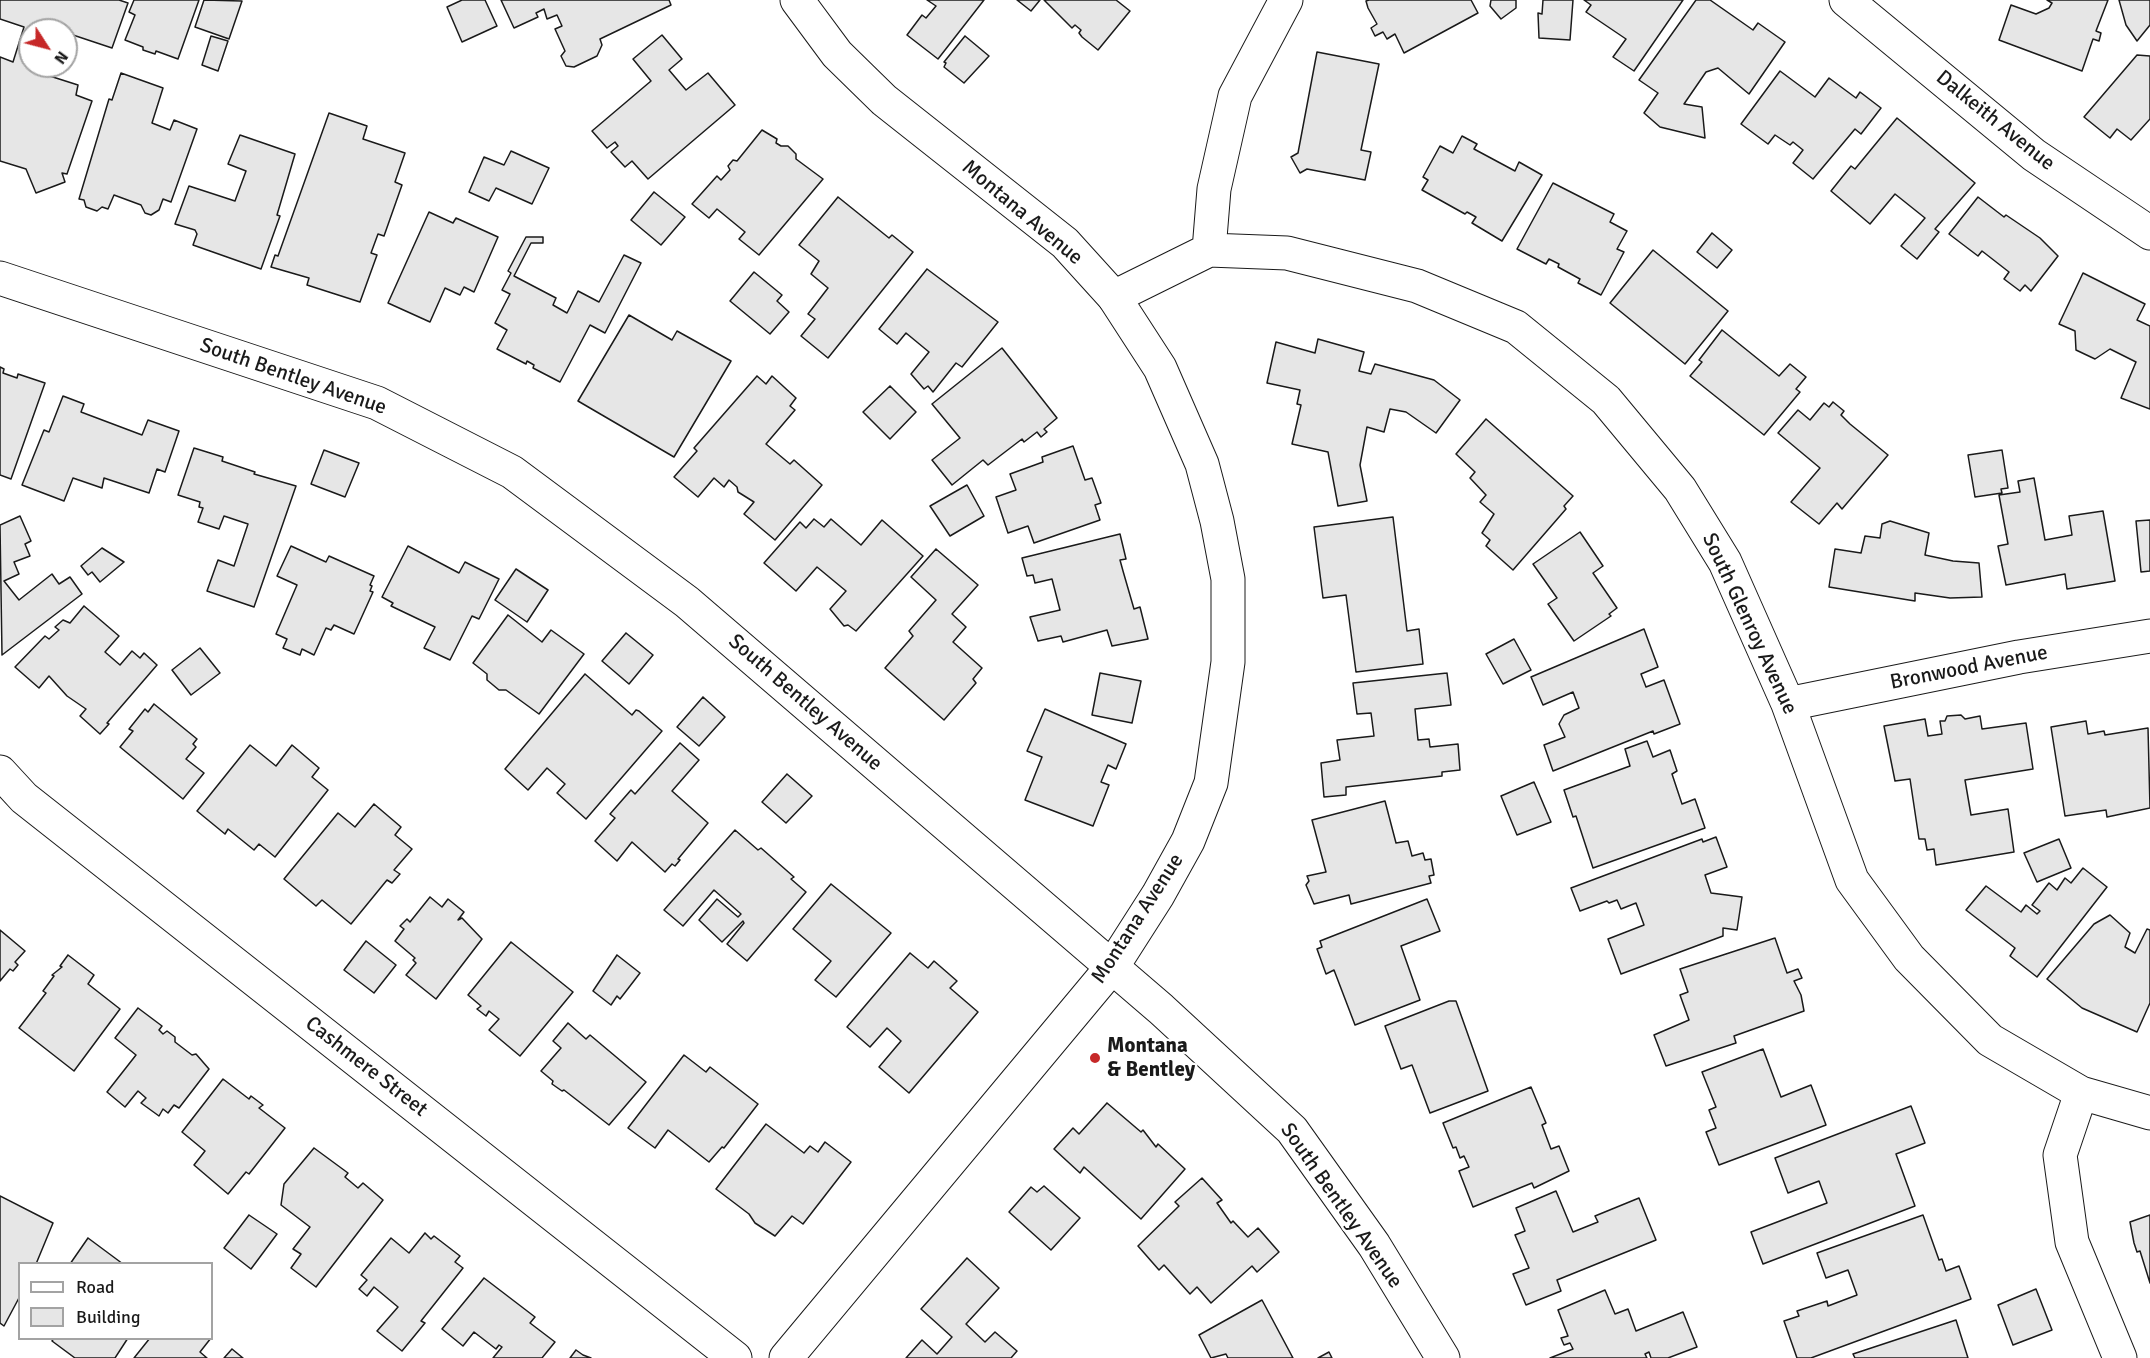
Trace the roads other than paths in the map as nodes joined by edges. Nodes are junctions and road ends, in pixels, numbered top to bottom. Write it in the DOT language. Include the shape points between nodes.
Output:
graph roads {
  1 [pos="797,0"];
  2 [pos="1286,0"];
  3 [pos="1858,3"];
  4 [pos="2150,233"];
  5 [pos="1209,250"];
  6 [pos="0,278"];
  7 [pos="1114,297"];
  8 [pos="2150,636"];
  9 [pos="1788,704"];
  10 [pos="0,772"];
  11 [pos="1112,967"];
  12 [pos="2081,1093"];
  13 [pos="2150,1113"];
  14 [pos="735,1358"];
  15 [pos="786,1358"];
  16 [pos="1443,1358"];
  17 [pos="2120,1358"];
  1 -- 7 [label="street, Montana Avenue" via="837,54 884,100 1065,243"];
  2 -- 5 [label="street" via="1235,96 1214,189"];
  3 -- 4 [label="street, Dalkeith Avenue" via="2034,155"];
  5 -- 7 [label="street, South Glenroy Avenue"];
  5 -- 9 [label="street, South Glenroy Avenue" via="1297,255 1417,286 1516,327 1606,400 1680,489 1725,562"];
  6 -- 11 [label="street, South Bentley Avenue" via="377,403 512,472 687,602"];
  7 -- 11 [label="street, Montana Avenue" via="1160,368 1202,464 1228,579 1228,662 1210,783 1183,850"];
  8 -- 9 [label="street, Bronwood Avenue" via="2019,657"];
  9 -- 12 [label="street, South Glenroy Avenue" via="1852,880 1909,958 1989,1040"];
  10 -- 14 [label="street, Cashmere Street" via="24,798"];
  11 -- 15 [label="street, Montana Avenue"];
  11 -- 16 [label="street, South Bentley Avenue" via="1292,1131 1374,1245"];
  12 -- 13 [label="street, South Glenroy Avenue"];
  12 -- 17 [label="street" via="2060,1155 2072,1242"];
}
